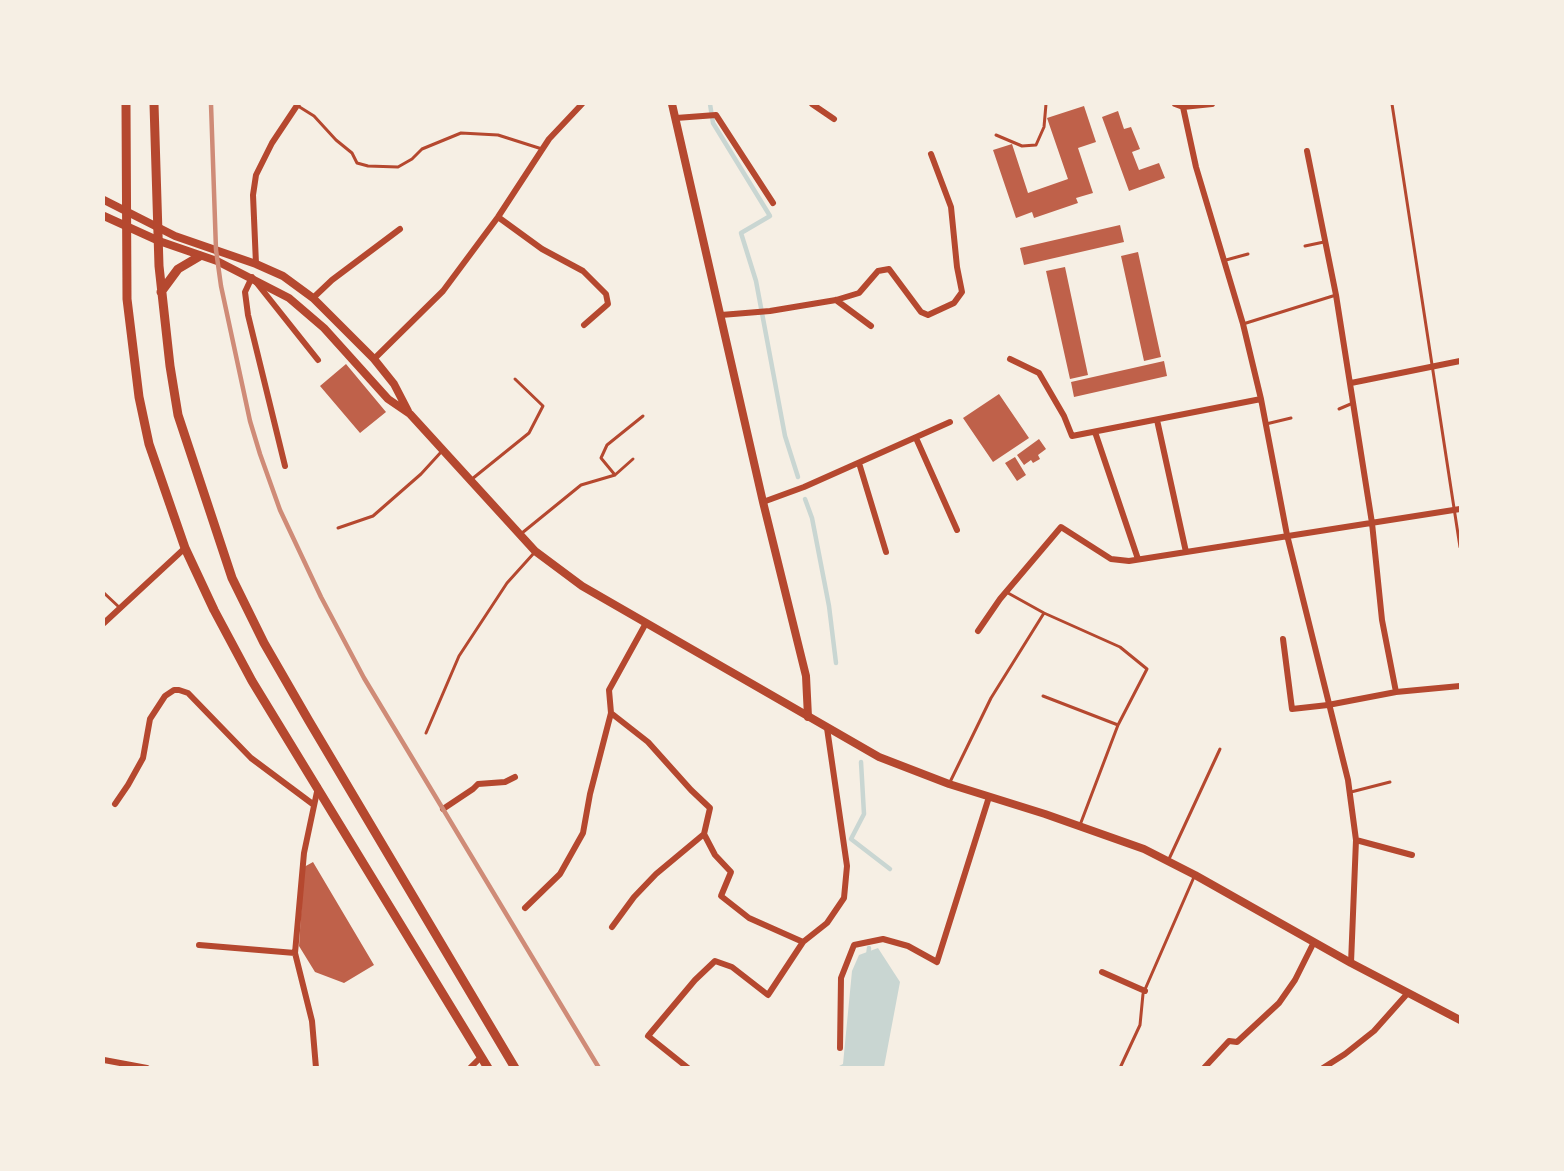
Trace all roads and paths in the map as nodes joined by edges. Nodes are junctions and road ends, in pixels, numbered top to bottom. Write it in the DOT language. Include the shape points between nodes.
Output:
graph roads {
  1 [pos="126,104"];
  2 [pos="154,104"];
  3 [pos="297,104"];
  4 [pos="582,104"];
  5 [pos="672,104"];
  6 [pos="812,104"];
  7 [pos="1046,104"];
  8 [pos="1175,104"];
  9 [pos="1212,104"];
  10 [pos="1392,104"];
  11 [pos="1183,107"];
  12 [pos="676,118"];
  13 [pos="834,119"];
  14 [pos="996,135"];
  15 [pos="542,150"];
  16 [pos="1307,152"];
  17 [pos="931,154"];
  18 [pos="104,200"];
  19 [pos="773,203"];
  20 [pos="126,210"];
  21 [pos="104,216"];
  22 [pos="498,217"];
  23 [pos="127,227"];
  24 [pos="157,227"];
  25 [pos="400,229"];
  26 [pos="159,241"];
  27 [pos="1325,242"];
  28 [pos="1305,246"];
  29 [pos="1248,254"];
  30 [pos="200,256"];
  31 [pos="1224,260"];
  32 [pos="256,264"];
  33 [pos="252,277"];
  34 [pos="162,292"];
  35 [pos="1336,295"];
  36 [pos="313,298"];
  37 [pos="836,300"];
  38 [pos="721,315"];
  39 [pos="1243,324"];
  40 [pos="584,325"];
  41 [pos="871,326"];
  42 [pos="1010,358"];
  43 [pos="374,359"];
  44 [pos="318,360"];
  45 [pos="1461,361"];
  46 [pos="1434,366"];
  47 [pos="515,379"];
  48 [pos="1351,382"];
  49 [pos="1261,399"];
  50 [pos="1353,403"];
  51 [pos="1338,409"];
  52 [pos="410,414"];
  53 [pos="643,416"];
  54 [pos="1291,418"];
  55 [pos="1157,420"];
  56 [pos="950,422"];
  57 [pos="1266,424"];
  58 [pos="1095,432"];
  59 [pos="916,438"];
  60 [pos="443,450"];
  61 [pos="633,459"];
  62 [pos="859,463"];
  63 [pos="285,466"];
  64 [pos="615,475"];
  65 [pos="470,480"];
  66 [pos="763,502"];
  67 [pos="1457,510"];
  68 [pos="1372,523"];
  69 [pos="338,528"];
  70 [pos="957,530"];
  71 [pos="521,535"];
  72 [pos="1287,535"];
  73 [pos="1461,547"];
  74 [pos="185,548"];
  75 [pos="535,552"];
  76 [pos="886,552"];
  77 [pos="1186,552"];
  78 [pos="1138,560"];
  79 [pos="104,592"];
  80 [pos="1006,592"];
  81 [pos="120,608"];
  82 [pos="1044,613"];
  83 [pos="104,623"];
  84 [pos="646,623"];
  85 [pos="978,631"];
  86 [pos="1283,639"];
  87 [pos="1461,686"];
  88 [pos="1396,692"];
  89 [pos="1043,696"];
  90 [pos="1328,705"];
  91 [pos="611,713"];
  92 [pos="808,717"];
  93 [pos="1118,724"];
  94 [pos="827,728"];
  95 [pos="426,733"];
  96 [pos="1220,749"];
  97 [pos="515,777"];
  98 [pos="1389,782"];
  99 [pos="949,784"];
  100 [pos="318,786"];
  101 [pos="1350,793"];
  102 [pos="989,797"];
  103 [pos="115,804"];
  104 [pos="314,805"];
  105 [pos="443,809"];
  106 [pos="1079,826"];
  107 [pos="704,834"];
  108 [pos="1356,840"];
  109 [pos="1412,855"];
  110 [pos="1168,862"];
  111 [pos="1195,875"];
  112 [pos="525,908"];
  113 [pos="612,927"];
  114 [pos="803,942"];
  115 [pos="1314,942"];
  116 [pos="199,945"];
  117 [pos="296,953"];
  118 [pos="1351,963"];
  119 [pos="1102,972"];
  120 [pos="1145,991"];
  121 [pos="1407,994"];
  122 [pos="1461,1020"];
  123 [pos="840,1048"];
  124 [pos="481,1057"];
  125 [pos="104,1060"];
  126 [pos="147,1068"];
  127 [pos="316,1068"];
  128 [pos="470,1068"];
  129 [pos="488,1068"];
  130 [pos="515,1068"];
  131 [pos="688,1068"];
  132 [pos="1120,1068"];
  133 [pos="1204,1068"];
  134 [pos="1323,1068"];
  1 -- 20 [label="highway"];
  2 -- 24 [label="highway"];
  3 -- 15 [label="lane" via="352,153 357,163 398,167 422,149 461,134 498,135"];
  3 -- 32 [label="street" via="256,175"];
  4 -- 15 [label="street"];
  5 -- 12 [label="street"];
  6 -- 13 [label="street"];
  7 -- 14 [label="lane" via="1044,127 1036,145 1022,146"];
  8 -- 11 [label="street"];
  9 -- 11 [label="street"];
  10 -- 46 [label="lane"];
  11 -- 31 [label="street"];
  12 -- 19 [label="street" via="716,115"];
  12 -- 38 [label="street"];
  15 -- 22 [label="street"];
  16 -- 27 [label="street"];
  17 -- 37 [label="street" via="951,207 962,292 954,303 928,315 921,312 889,269 878,271 859,293"];
  18 -- 20 [label="main road"];
  20 -- 23 [label="highway"];
  20 -- 24 [label="main road"];
  21 -- 23 [label="main road"];
  22 -- 40 [label="street" via="542,249 583,271 606,294 608,304"];
  22 -- 43 [label="street" via="443,291"];
  23 -- 26 [label="main road"];
  23 -- 74 [label="highway" via="127,299 140,397 149,444"];
  24 -- 26 [label="highway"];
  24 -- 32 [label="main road"];
  25 -- 36 [label="street"];
  26 -- 30 [label="main road"];
  26 -- 34 [label="highway"];
  27 -- 28 [label="lane"];
  27 -- 35 [label="street"];
  29 -- 31 [label="lane"];
  30 -- 33 [label="main road"];
  30 -- 34 [label="highway" via="178,269"];
  31 -- 39 [label="street"];
  32 -- 36 [label="main road" via="283,276"];
  33 -- 44 [label="street"];
  33 -- 52 [label="main road" via="289,298 324,328 388,399"];
  33 -- 63 [label="street" via="246,292 248,315"];
  34 -- 130 [label="highway" via="178,415 232,578 309,721"];
  35 -- 39 [label="lane"];
  35 -- 48 [label="street"];
  36 -- 43 [label="main road"];
  37 -- 38 [label="street"];
  37 -- 41 [label="street"];
  38 -- 66 [label="street"];
  39 -- 49 [label="street"];
  42 -- 58 [label="street" via="1039,373 1072,436"];
  43 -- 52 [label="main road" via="394,384"];
  45 -- 46 [label="street"];
  46 -- 48 [label="street"];
  46 -- 67 [label="lane"];
  47 -- 65 [label="lane" via="543,406 529,433"];
  48 -- 50 [label="street"];
  49 -- 55 [label="street"];
  49 -- 57 [label="street"];
  50 -- 51 [label="lane"];
  50 -- 68 [label="street"];
  52 -- 60 [label="main road"];
  53 -- 64 [label="lane" via="607,445 601,458"];
  54 -- 57 [label="lane"];
  55 -- 58 [label="street"];
  55 -- 77 [label="street"];
  56 -- 59 [label="street"];
  57 -- 72 [label="street"];
  58 -- 78 [label="street"];
  59 -- 62 [label="street"];
  59 -- 70 [label="street"];
  60 -- 65 [label="main road"];
  60 -- 69 [label="lane" via="373,516"];
  61 -- 64 [label="lane"];
  62 -- 66 [label="street"];
  62 -- 76 [label="street"];
  64 -- 71 [label="lane" via="581,485"];
  65 -- 71 [label="main road"];
  66 -- 92 [label="street" via="806,676"];
  67 -- 68 [label="street"];
  67 -- 73 [label="lane"];
  68 -- 72 [label="street"];
  68 -- 88 [label="street" via="1382,621"];
  71 -- 75 [label="main road"];
  72 -- 77 [label="street"];
  72 -- 90 [label="street"];
  74 -- 81 [label="street"];
  74 -- 100 [label="highway" via="252,681"];
  75 -- 84 [label="main road" via="582,586"];
  75 -- 95 [label="lane" via="507,583 459,656"];
  77 -- 78 [label="street"];
  78 -- 80 [label="street" via="1111,558 1061,527"];
  79 -- 81 [label="lane"];
  80 -- 82 [label="lane"];
  80 -- 85 [label="street"];
  81 -- 83 [label="street"];
  82 -- 93 [label="lane" via="1120,647 1147,669"];
  82 -- 99 [label="lane" via="991,698"];
  84 -- 91 [label="street" via="609,690"];
  84 -- 92 [label="main road"];
  86 -- 90 [label="street" via="1293,709"];
  87 -- 88 [label="street"];
  88 -- 90 [label="street"];
  89 -- 93 [label="lane"];
  90 -- 101 [label="street"];
  91 -- 107 [label="street" via="648,742 710,808"];
  91 -- 112 [label="street" via="583,833 560,874"];
  92 -- 94 [label="main road"];
  93 -- 106 [label="lane"];
  94 -- 99 [label="main road" via="879,757"];
  94 -- 114 [label="street" via="847,866 844,898 826,922"];
  96 -- 110 [label="lane"];
  97 -- 105 [label="street" via="505,782 478,784"];
  98 -- 101 [label="lane"];
  99 -- 102 [label="main road"];
  100 -- 104 [label="street"];
  100 -- 124 [label="highway"];
  101 -- 108 [label="street"];
  102 -- 106 [label="main road"];
  102 -- 123 [label="street" via="937,962 908,946 883,939 854,945 841,978"];
  103 -- 104 [label="street" via="143,758 150,719 165,696 179,690 188,693 251,758"];
  104 -- 117 [label="street" via="304,853"];
  106 -- 110 [label="main road" via="1144,849"];
  107 -- 113 [label="street" via="656,874"];
  107 -- 114 [label="street" via="715,855 731,872 721,896 749,918"];
  108 -- 109 [label="street"];
  108 -- 118 [label="street"];
  110 -- 111 [label="main road"];
  111 -- 115 [label="main road"];
  111 -- 120 [label="lane"];
  114 -- 131 [label="street" via="768,996 732,967 714,961 695,980 648,1036"];
  115 -- 118 [label="main road"];
  115 -- 133 [label="street" via="1280,1003 1237,1042 1229,1041"];
  116 -- 117 [label="street"];
  117 -- 127 [label="street" via="312,1021"];
  118 -- 121 [label="main road"];
  119 -- 120 [label="street"];
  120 -- 132 [label="lane" via="1140,1025"];
  121 -- 122 [label="main road"];
  121 -- 134 [label="street" via="1374,1031"];
  124 -- 128 [label="street"];
  124 -- 129 [label="highway"];
  125 -- 126 [label="street"];
}
